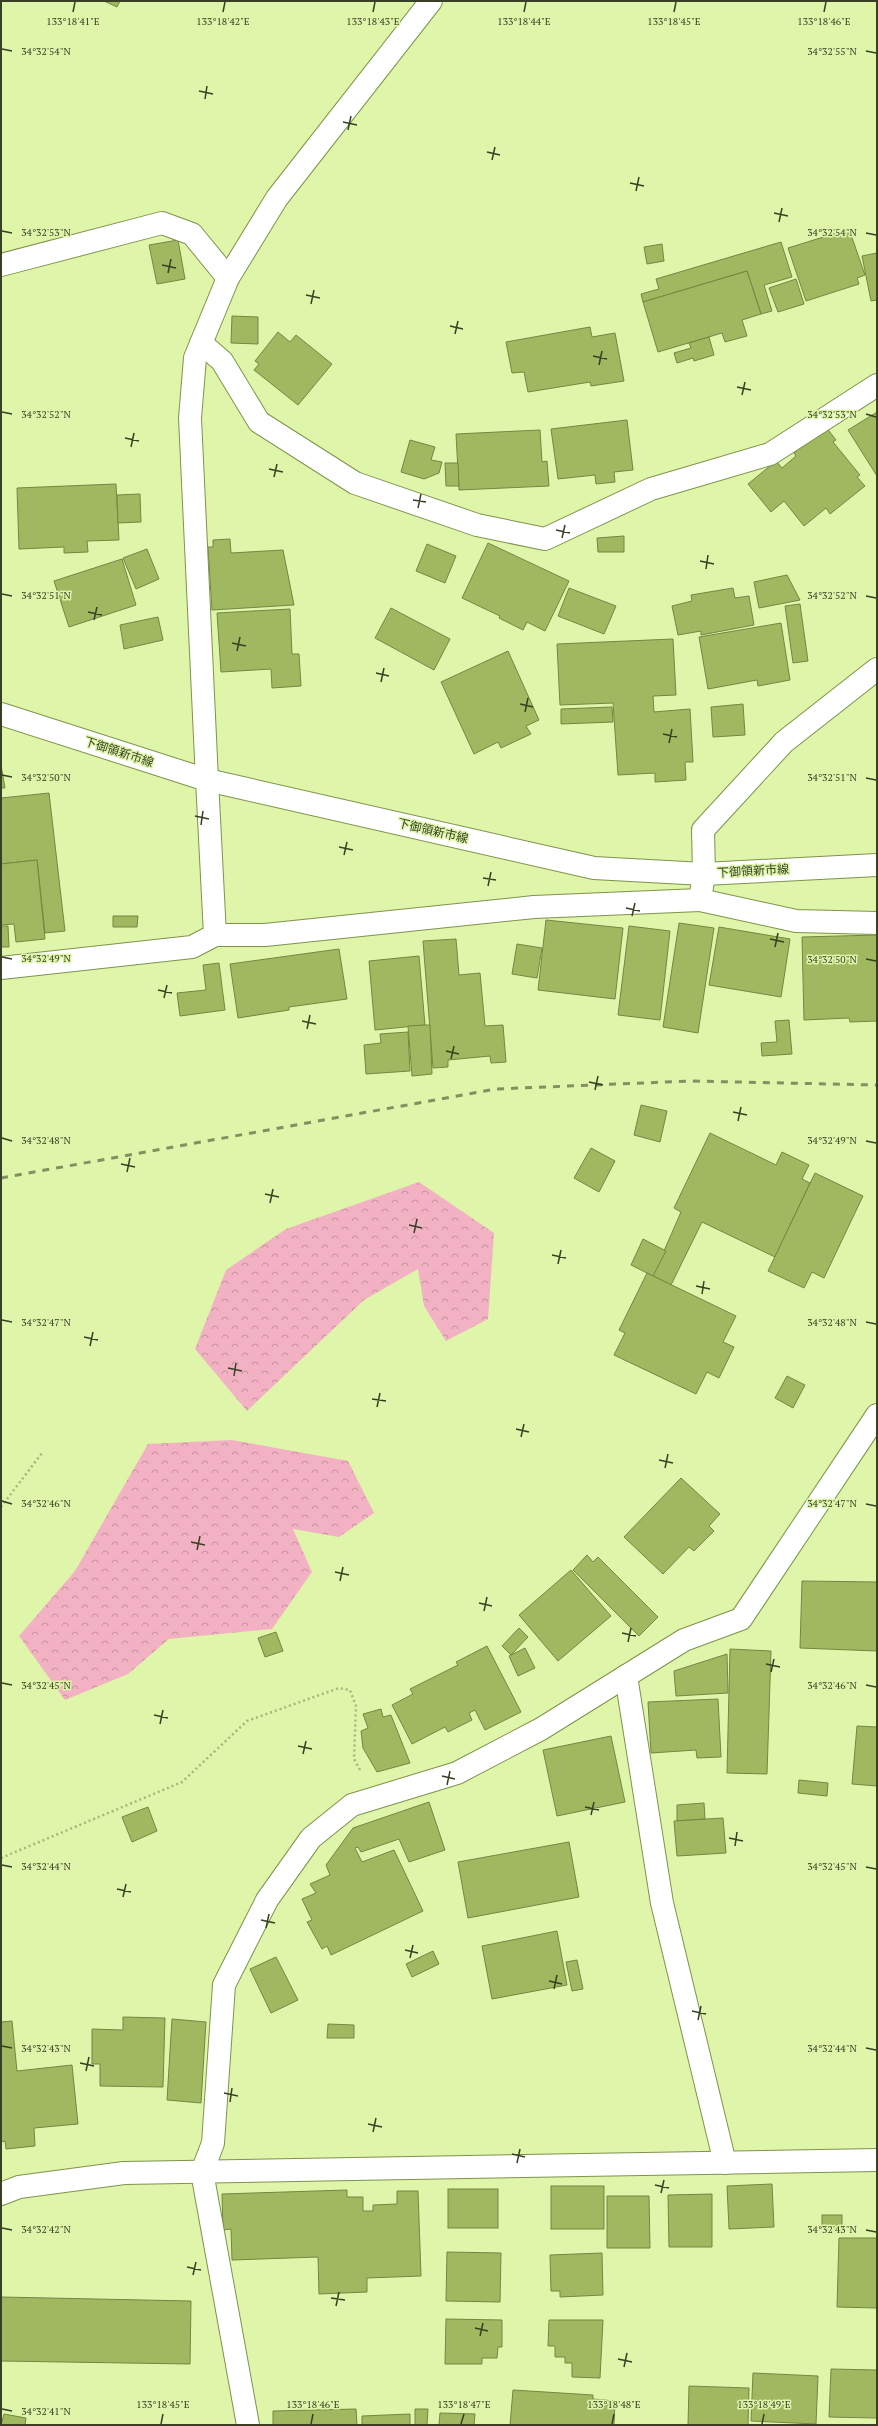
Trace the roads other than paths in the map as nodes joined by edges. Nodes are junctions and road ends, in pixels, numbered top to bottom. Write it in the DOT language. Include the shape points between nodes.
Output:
graph roads {
  1 [pos="431,1"];
  2 [pos="1,266"];
  3 [pos="228,278"];
  4 [pos="201,343"];
  5 [pos="877,386"];
  6 [pos="877,669"];
  7 [pos="1,714"];
  8 [pos="207,780"];
  9 [pos="877,865"];
  10 [pos="704,874"];
  11 [pos="700,900"];
  12 [pos="877,923"];
  13 [pos="215,935"];
  14 [pos="1,968"];
  15 [pos="877,1415"];
  16 [pos="626,1676"];
  17 [pos="877,2160"];
  18 [pos="725,2163"];
  19 [pos="202,2172"];
  20 [pos="1,2194"];
  21 [pos="248,2425"];
  1 -- 3 [label="street" via="277,198"];
  2 -- 3 [label="street" via="162,223 192,234"];
  3 -- 4 [label="street"];
  4 -- 5 [label="street" via="222,361 259,422 355,483 477,525 545,539 651,489 770,454"];
  4 -- 8 [label="street" via="195,358 190,418"];
  6 -- 10 [label="street" via="784,742 703,830"];
  7 -- 8 [label="street, 下御領新市線"];
  8 -- 10 [label="street, 下御領新市線" via="594,868"];
  8 -- 13 [label="street"];
  9 -- 10 [label="street, 下御領新市線"];
  10 -- 11 [label="street"];
  11 -- 12 [label="street" via="796,921"];
  11 -- 13 [label="street" via="534,907 265,935"];
  13 -- 14 [label="street" via="192,947"];
  15 -- 16 [label="street" via="741,1619 684,1640"];
  16 -- 18 [label="street" via="662,1903"];
  16 -- 19 [label="street" via="541,1728 457,1773 352,1805 311,1838 267,1900 224,1985 213,2142"];
  17 -- 18 [label="street"];
  18 -- 19 [label="street"];
  19 -- 20 [label="street" via="124,2173 20,2187"];
  19 -- 21 [label="street"];
}
